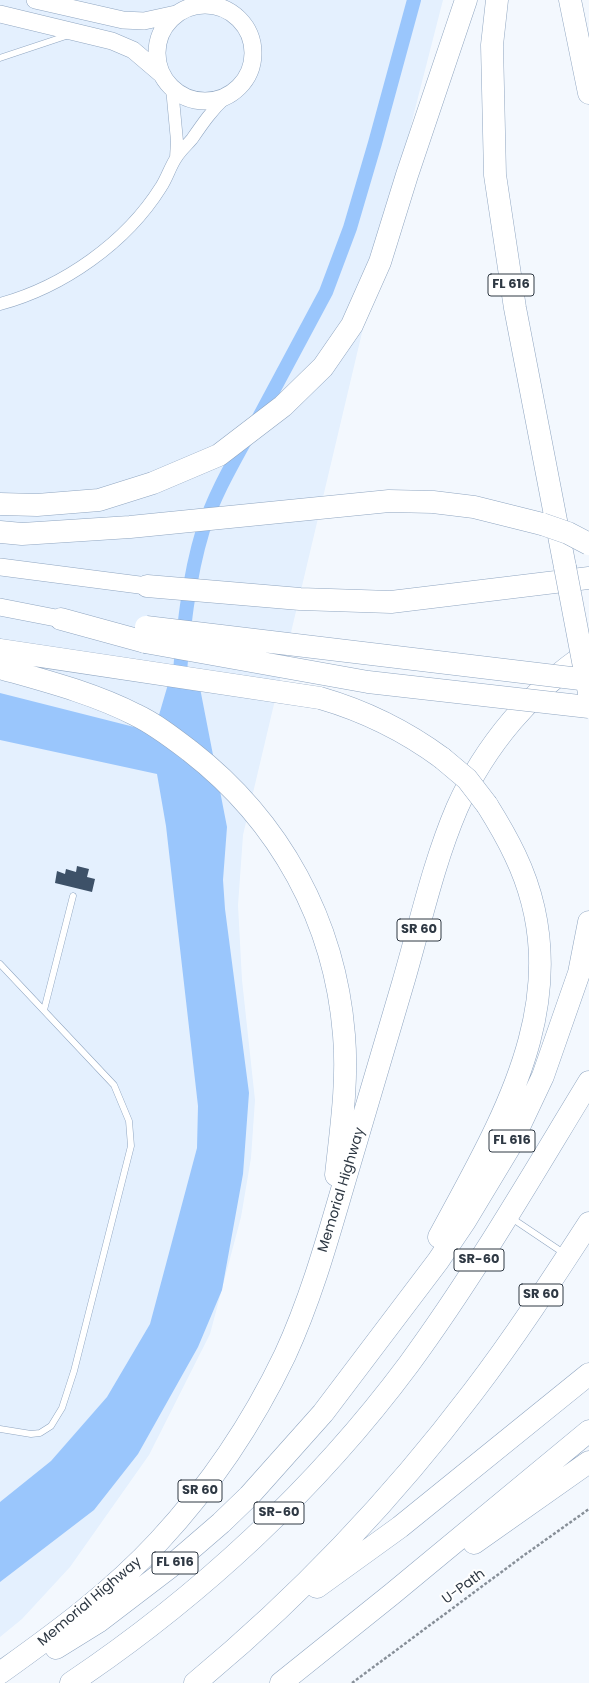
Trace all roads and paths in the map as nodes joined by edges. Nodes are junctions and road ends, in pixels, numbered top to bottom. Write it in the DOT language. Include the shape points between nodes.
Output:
graph roads {
  1 [pos="35,0"];
  2 [pos="193,0"];
  3 [pos="235,0"];
  4 [pos="466,0"];
  5 [pos="497,0"];
  6 [pos="570,0"];
  7 [pos="178,13"];
  8 [pos="0,14"];
  9 [pos="245,25"];
  10 [pos="76,33"];
  11 [pos="0,58"];
  12 [pos="160,73"];
  13 [pos="172,88"];
  14 [pos="589,93"];
  15 [pos="226,97"];
  16 [pos="176,158"];
  17 [pos="0,304"];
  18 [pos="0,504"];
  19 [pos="0,532"];
  20 [pos="589,544"];
  21 [pos="0,567"];
  22 [pos="589,578"];
  23 [pos="147,586"];
  24 [pos="0,606"];
  25 [pos="60,619"];
  26 [pos="146,635"];
  27 [pos="0,650"];
  28 [pos="589,652"];
  29 [pos="0,668"];
  30 [pos="589,680"];
  31 [pos="589,694"];
  32 [pos="589,707"];
  33 [pos="73,896"];
  34 [pos="589,922"];
  35 [pos="0,964"];
  36 [pos="44,1010"];
  37 [pos="589,1082"];
  38 [pos="507,1215"];
  39 [pos="589,1223"];
  40 [pos="324,1251"];
  41 [pos="567,1256"];
  42 [pos="383,1335"];
  43 [pos="589,1374"];
  44 [pos="0,1429"];
  45 [pos="589,1431"];
  46 [pos="589,1462"];
  47 [pos="589,1509"];
  48 [pos="392,1594"];
  49 [pos="246,1641"];
  50 [pos="0,1674"];
  51 [pos="0,1679"];
  52 [pos="70,1683"];
  53 [pos="195,1683"];
  54 [pos="281,1683"];
  55 [pos="352,1683"];
  1 -- 7 [label="street" via="123,20 144,21"];
  2 -- 7 [label="street"];
  3 -- 9 [label="street"];
  4 -- 18 [label="highway" via="380,262 352,325 323,367 283,406 219,455 153,483 99,500"];
  5 -- 31 [label="highway, FL 616, bridge" via="492,45 496,175 514,308"];
  6 -- 14 [label="highway"];
  7 -- 9 [label="street" via="205,4 234,13"];
  7 -- 12 [label="street" via="166,25 159,39 157,54"];
  8 -- 10 [label="street"];
  9 -- 15 [label="street" via="252,41 254,57 249,74 240,88"];
  10 -- 11 [label="lane"];
  10 -- 12 [label="street" via="112,41 133,50"];
  12 -- 13 [label="street"];
  13 -- 15 [label="street" via="178,94 194,100 210,102"];
  13 -- 16 [label="street"];
  15 -- 16 [label="street" via="211,112"];
  16 -- 17 [label="street" via="162,187 113,242 54,283"];
  19 -- 20 [label="highway, bridge" via="22,534 130,527 389,501 433,502 508,514 568,533"];
  21 -- 23 [label="street"];
  22 -- 23 [label="highway" via="391,602 221,594"];
  24 -- 25 [label="street"];
  25 -- 26 [label="highway"];
  26 -- 30 [label="highway, bridge"];
  26 -- 32 [label="highway, bridge" via="368,682"];
  27 -- 42 [label="highway, bridge" via="320,698 347,706 400,730 442,758 467,779 487,805 516,856 531,899 537,929 540,964 534,1026 518,1080 483,1153 404,1301"];
  28 -- 40 [label="highway, Memorial Highway / SR 60" via="569,665 525,705 495,742 474,774 457,809 441,852"];
  29 -- 40 [label="highway" via="79,691 137,715 180,744 220,776 264,823 290,862 326,941 336,980 344,1034 342,1127"];
  33 -- 36 [label="lane"];
  34 -- 42 [label="highway, FL 616" via="577,980 558,1038 527,1113 465,1221"];
  35 -- 36 [label="lane"];
  36 -- 44 [label="lane" via="114,1085 129,1121 131,1146 74,1371 62,1408 51,1426 40,1433"];
  37 -- 38 [label="highway, SR-60"];
  38 -- 41 [label="lane"];
  38 -- 52 [label="highway, SR-60" via="450,1305 408,1365 365,1419 310,1481 198,1588"];
  39 -- 41 [label="highway, SR 60"];
  40 -- 50 [label="highway, Memorial Highway / SR 60" via="300,1318 272,1380 233,1447 207,1483 159,1541 110,1589 67,1625"];
  41 -- 49 [label="highway, SR 60" via="474,1391 432,1445 332,1557"];
  42 -- 51 [label="highway, FL 616" via="277,1466 221,1523 170,1567 98,1622 61,1646"];
  43 -- 49 [label="highway" via="406,1522"];
  45 -- 48 [label="highway"];
  46 -- 48 [label="highway" via="428,1576"];
  47 -- 55 [label="path, U-Path"];
  48 -- 54 [label="highway"];
  49 -- 53 [label="highway, SR 60"];
}
